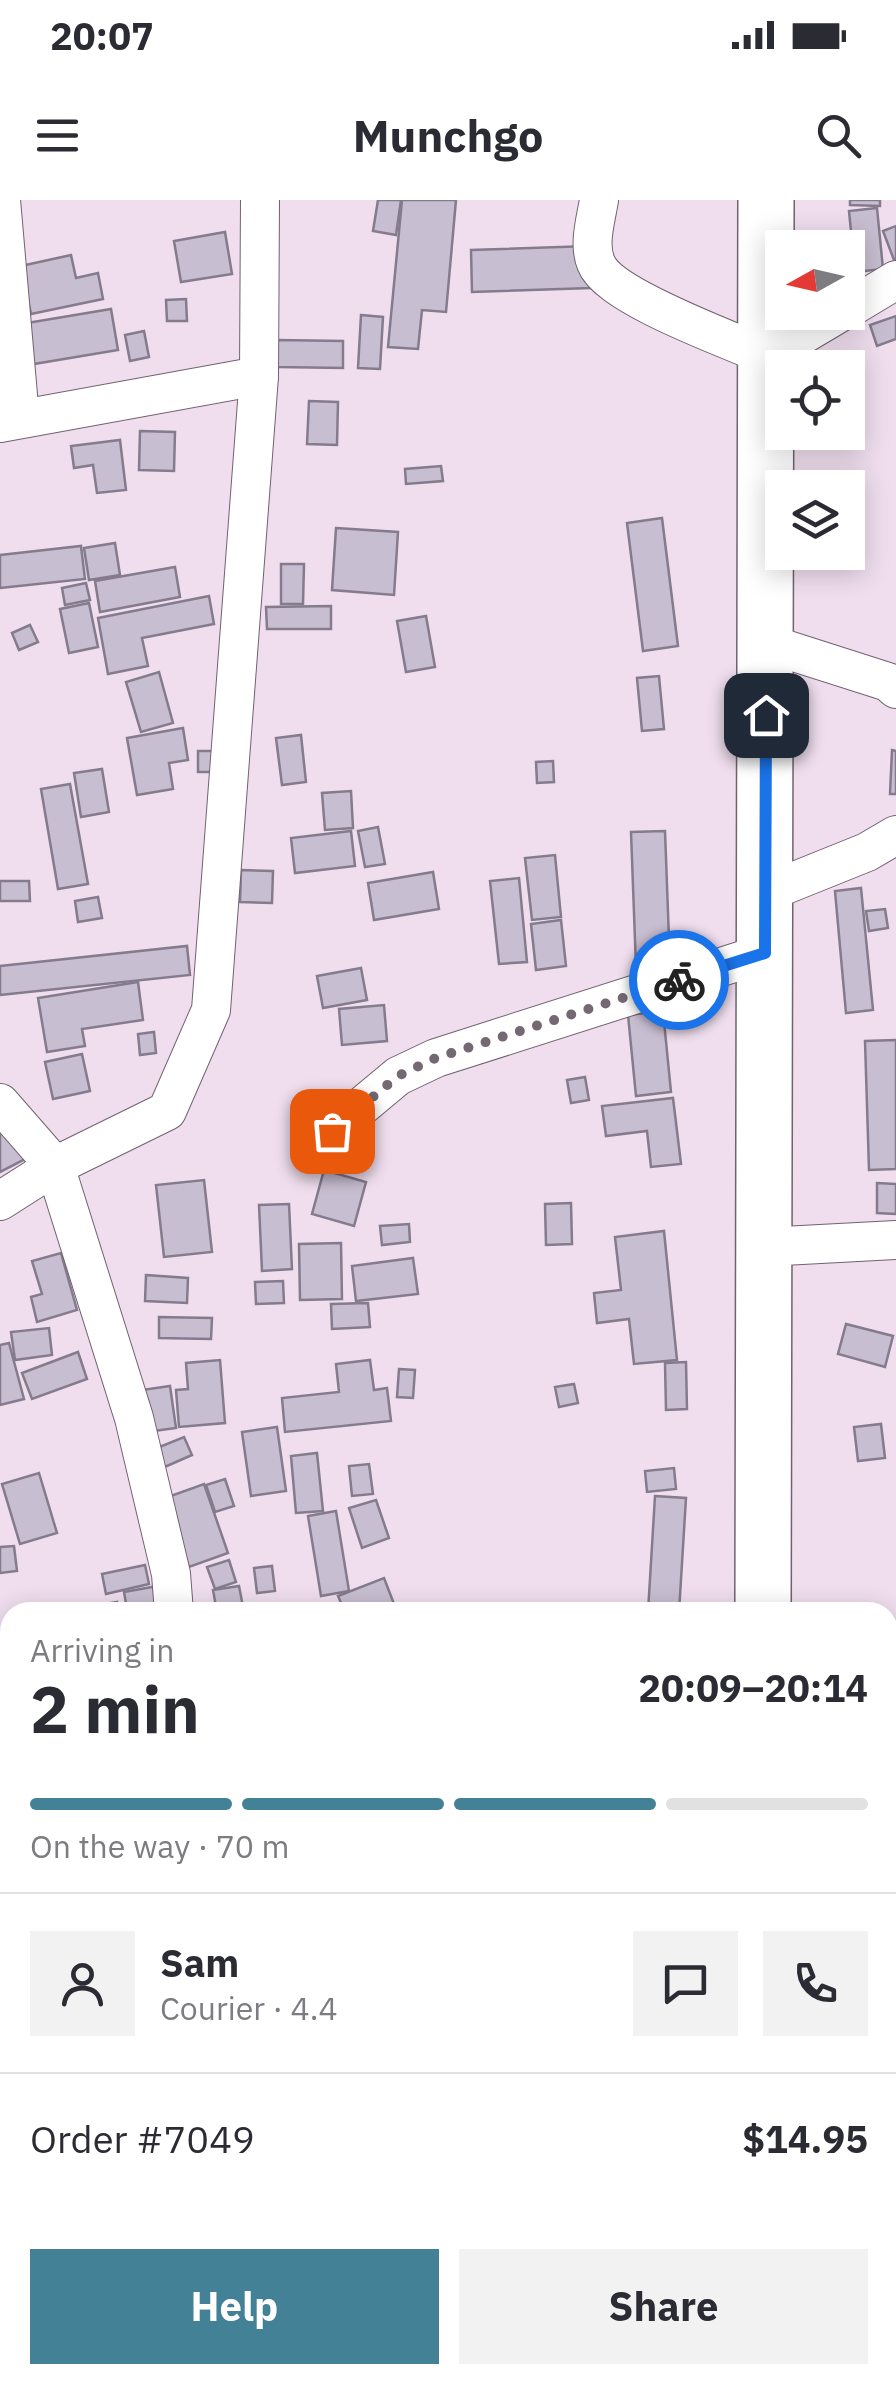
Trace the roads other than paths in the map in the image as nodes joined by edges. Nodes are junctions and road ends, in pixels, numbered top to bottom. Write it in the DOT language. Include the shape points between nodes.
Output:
graph roads {
  1 [pos="31,200"];
  2 [pos="260,200"];
  3 [pos="600,200"];
  4 [pos="766,200"];
  5 [pos="1,204"];
  6 [pos="896,280"];
  7 [pos="865,298"];
  8 [pos="811,330"];
  9 [pos="767,350"];
  10 [pos="777,350"];
  11 [pos="765,355"];
  12 [pos="259,376"];
  13 [pos="10,421"];
  14 [pos="767,450"];
  15 [pos="766,643"];
  16 [pos="896,689"];
  17 [pos="896,834"];
  18 [pos="765,894"];
  19 [pos="765,953"];
  20 [pos="0,1103"];
  21 [pos="332,1131"];
  22 [pos="55,1166"];
  23 [pos="0,1200"];
  24 [pos="896,1240"];
  25 [pos="764,1247"];
  26 [pos="173,1602"];
  27 [pos="763,1602"];
  1 -- 5 [label="street"];
  2 -- 12 [label="street"];
  3 -- 11 [label="street" via="592,242 596,265 629,295"];
  4 -- 9 [label="highway"];
  5 -- 13 [label="street"];
  6 -- 7 [label="street"];
  8 -- 10 [label="street"];
  12 -- 13 [label="street"];
  12 -- 22 [label="street" via="211,1010 166,1111"];
  14 -- 15 [label="highway"];
  15 -- 16 [label="street"];
  15 -- 18 [label="highway"];
  17 -- 18 [label="street"];
  18 -- 19 [label="highway"];
  19 -- 21 [label="street" via="436,1058 398,1076"];
  19 -- 25 [label="highway"];
  20 -- 22 [label="street"];
  22 -- 23 [label="street"];
  22 -- 26 [label="street" via="134,1418"];
  24 -- 25 [label="street"];
  25 -- 27 [label="highway"];
}
